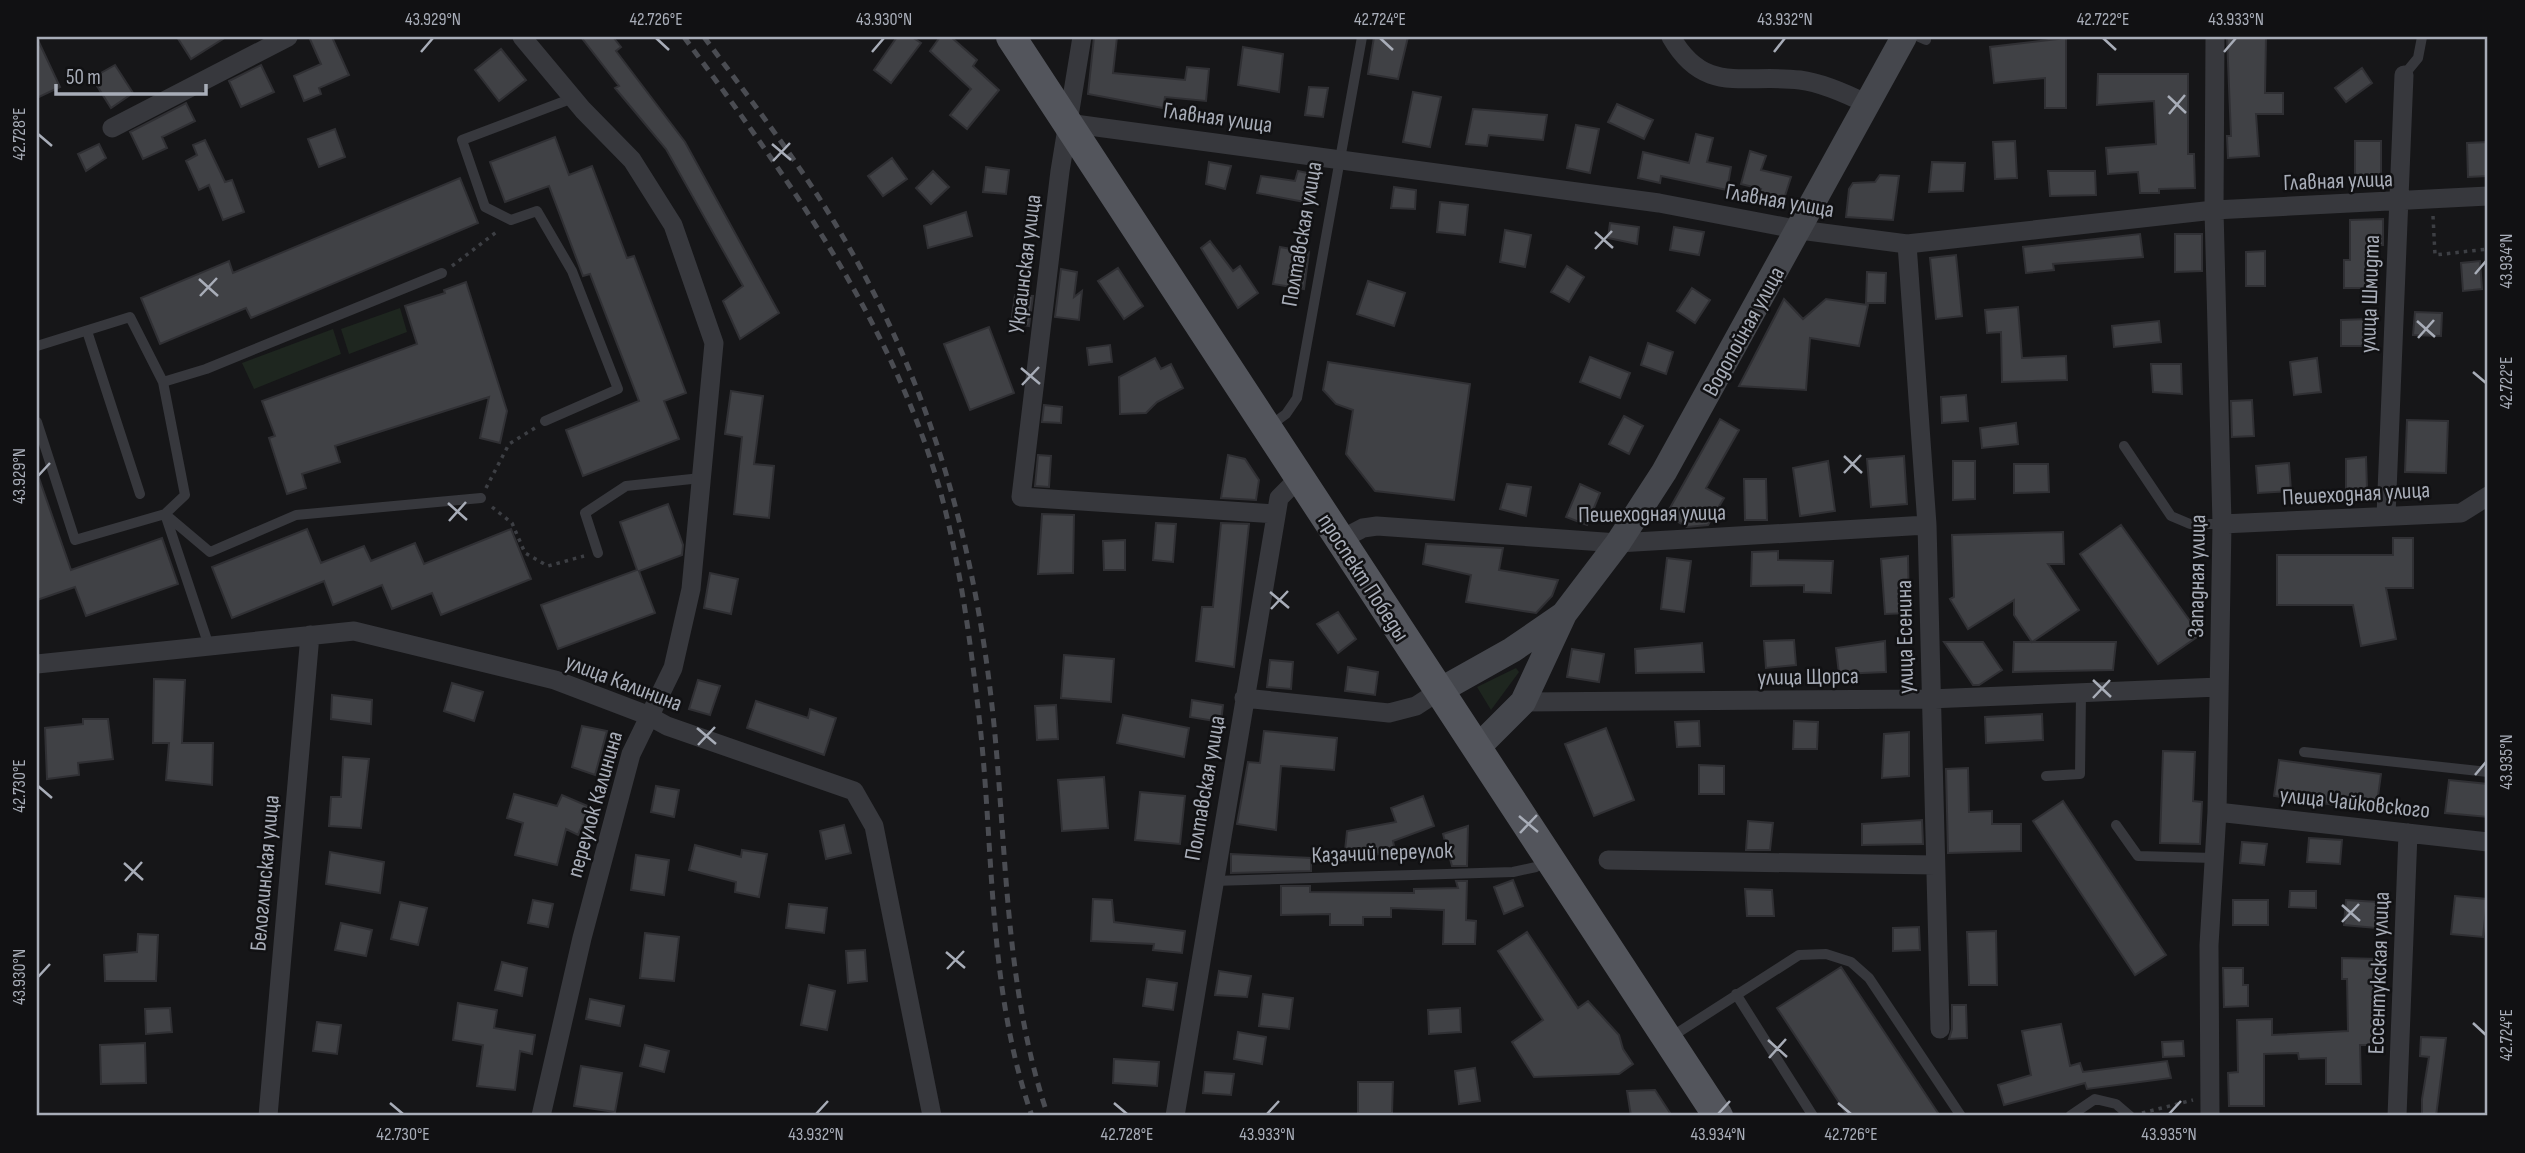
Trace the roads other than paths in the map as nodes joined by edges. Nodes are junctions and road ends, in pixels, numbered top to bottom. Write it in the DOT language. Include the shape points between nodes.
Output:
graph roads {
  1 [pos="288,37"];
  2 [pos="522,37"];
  3 [pos="1011,37"];
  4 [pos="1082,37"];
  5 [pos="1362,37"];
  6 [pos="1671,37"];
  7 [pos="2215,37"];
  8 [pos="2422,37"];
  9 [pos="1916,38"];
  10 [pos="2404,75"];
  11 [pos="573,99"];
  12 [pos="1867,104"];
  13 [pos="1067,123"];
  14 [pos="112,128"];
  15 [pos="1340,158"];
  16 [pos="2397,202"];
  17 [pos="2487,203"];
  18 [pos="2214,210"];
  19 [pos="1800,230"];
  20 [pos="1907,244"];
  21 [pos="442,273"];
  22 [pos="87,331"];
  23 [pos="37,346"];
  24 [pos="163,382"];
  25 [pos="545,421"];
  26 [pos="37,422"];
  27 [pos="1267,428"];
  28 [pos="2124,446"];
  29 [pos="1300,477"];
  30 [pos="701,478"];
  31 [pos="140,494"];
  32 [pos="2488,496"];
  33 [pos="481,498"];
  34 [pos="165,514"];
  35 [pos="1276,514"];
  36 [pos="2386,516"];
  37 [pos="2222,524"];
  38 [pos="1927,525"];
  39 [pos="1340,540"];
  40 [pos="1618,543"];
  41 [pos="598,553"];
  42 [pos="1564,614"];
  43 [pos="310,635"];
  44 [pos="209,646"];
  45 [pos="37,664"];
  46 [pos="2219,687"];
  47 [pos="1438,691"];
  48 [pos="2081,693"];
  49 [pos="1244,698"];
  50 [pos="1929,699"];
  51 [pos="1523,702"];
  52 [pos="648,715"];
  53 [pos="1476,749"];
  54 [pos="2304,752"];
  55 [pos="2488,772"];
  56 [pos="2046,776"];
  57 [pos="2217,812"];
  58 [pos="2116,825"];
  59 [pos="2408,832"];
  60 [pos="2488,842"];
  61 [pos="2214,858"];
  62 [pos="1549,859"];
  63 [pos="1608,860"];
  64 [pos="1935,865"];
  65 [pos="1212,881"];
  66 [pos="1736,994"];
  67 [pos="1940,1029"];
  68 [pos="1668,1040"];
  69 [pos="268,1116"];
  70 [pos="541,1116"];
  71 [pos="932,1116"];
  72 [pos="1175,1116"];
  73 [pos="1718,1116"];
  74 [pos="1812,1116"];
  75 [pos="1961,1116"];
  76 [pos="2070,1116"];
  77 [pos="2130,1116"];
  78 [pos="2210,1116"];
  79 [pos="2397,1116"];
  1 -- 14 [label="street"];
  2 -- 11 [label="street"];
  3 -- 13 [label="main road, проспект Победы"];
  4 -- 13 [label="street, Украинская улица"];
  5 -- 15 [label="lane, Полтавская улица"];
  6 -- 12 [label="street" via="1682,57 1703,74 1804,80"];
  7 -- 18 [label="street, Западная улица"];
  8 -- 10 [label="lane" via="2418,58"];
  9 -- 12 [label="main road, Водопойная улица"];
  10 -- 16 [label="street, улица Шмидта"];
  11 -- 25 [label="lane" via="462,140 485,207 511,220 537,211 572,271 618,390"];
  11 -- 30 [label="street, переулок Калинина" via="632,160 673,225 714,343"];
  12 -- 19 [label="main road, Водопойная улица"];
  13 -- 15 [label="street, Главная улица"];
  13 -- 27 [label="main road, проспект Победы"];
  13 -- 35 [label="street, Украинская улица" via="1021,498"];
  15 -- 19 [label="street, Главная улица" via="1659,203"];
  15 -- 27 [label="lane, Полтавская улица" via="1297,398 1286,414"];
  16 -- 17 [label="street, Главная улица"];
  16 -- 18 [label="street, Главная улица"];
  16 -- 36 [label="street, улица Шмидта"];
  18 -- 20 [label="street, Главная улица"];
  18 -- 37 [label="street, Западная улица"];
  19 -- 20 [label="street, Главная улица"];
  19 -- 40 [label="main road, Водопойная улица" via="1664,472"];
  20 -- 38 [label="street, улица Есенина"];
  21 -- 24 [label="lane" via="206,369"];
  22 -- 23 [label="lane"];
  22 -- 24 [label="lane" via="130,317"];
  22 -- 31 [label="lane"];
  24 -- 34 [label="lane" via="185,495"];
  26 -- 34 [label="lane" via="75,540"];
  27 -- 29 [label="main road, проспект Победы"];
  28 -- 37 [label="lane" via="2171,516 2190,524"];
  29 -- 35 [label="street, Полтавская улица" via="1279,498"];
  29 -- 39 [label="main road, проспект Победы"];
  30 -- 41 [label="lane" via="626,486 585,513"];
  30 -- 52 [label="street, переулок Калинина" via="688,602 673,668"];
  32 -- 36 [label="street, Пешеходная улица" via="2461,513"];
  33 -- 34 [label="lane" via="296,515 209,552"];
  34 -- 44 [label="lane"];
  35 -- 49 [label="street, Полтавская улица"];
  36 -- 37 [label="street, Пешеходная улица"];
  37 -- 46 [label="street, Западная улица"];
  38 -- 40 [label="street, Пешеходная улица"];
  38 -- 50 [label="street, улица Есенина"];
  39 -- 40 [label="street, Пешеходная улица" via="1377,526"];
  39 -- 47 [label="main road, проспект Победы"];
  40 -- 42 [label="main road, Водопойная улица"];
  42 -- 47 [label="main road, Водопойная улица" via="1512,650"];
  42 -- 51 [label="main road, Водопойная улица"];
  43 -- 44 [label="street, улица Калинина"];
  43 -- 52 [label="street, улица Калинина" via="354,631 555,680"];
  43 -- 69 [label="street, Белоглинская улица"];
  44 -- 45 [label="street, улица Калинина"];
  46 -- 48 [label="street, улица Щорса"];
  46 -- 57 [label="street, Западная улица"];
  47 -- 49 [label="street" via="1403,711 1389,713"];
  47 -- 53 [label="main road, проспект Победы"];
  48 -- 50 [label="street, улица Щорса"];
  48 -- 56 [label="lane" via="2080,774"];
  49 -- 65 [label="street, Полтавская улица"];
  50 -- 51 [label="street, улица Щорса"];
  50 -- 64 [label="street, улица Есенина"];
  51 -- 53 [label="main road, Водопойная улица"];
  52 -- 70 [label="street, переулок Калинина" via="631,754 585,925"];
  52 -- 71 [label="street, улица Калинина" via="667,726 854,791 874,826"];
  53 -- 62 [label="main road, проспект Победы"];
  54 -- 55 [label="lane"];
  57 -- 59 [label="street, улица Чайковского"];
  57 -- 61 [label="street, Западная улица"];
  58 -- 61 [label="lane" via="2138,856"];
  59 -- 60 [label="street, улица Чайковского"];
  59 -- 79 [label="street, Ессентукская улица"];
  61 -- 78 [label="street, Западная улица" via="2209,944"];
  62 -- 65 [label="lane, Казачий переулок" via="1513,872"];
  62 -- 68 [label="main road, проспект Победы"];
  63 -- 64 [label="street"];
  64 -- 67 [label="street, улица Есенина"];
  65 -- 72 [label="street, Полтавская улица"];
  66 -- 68 [label="lane"];
  66 -- 74 [label="lane"];
  66 -- 75 [label="lane" via="1799,955 1826,954 1850,962 1868,978"];
  68 -- 73 [label="main road, проспект Победы"];
  76 -- 77 [label="lane" via="2095,1099 2116,1104"];
}
